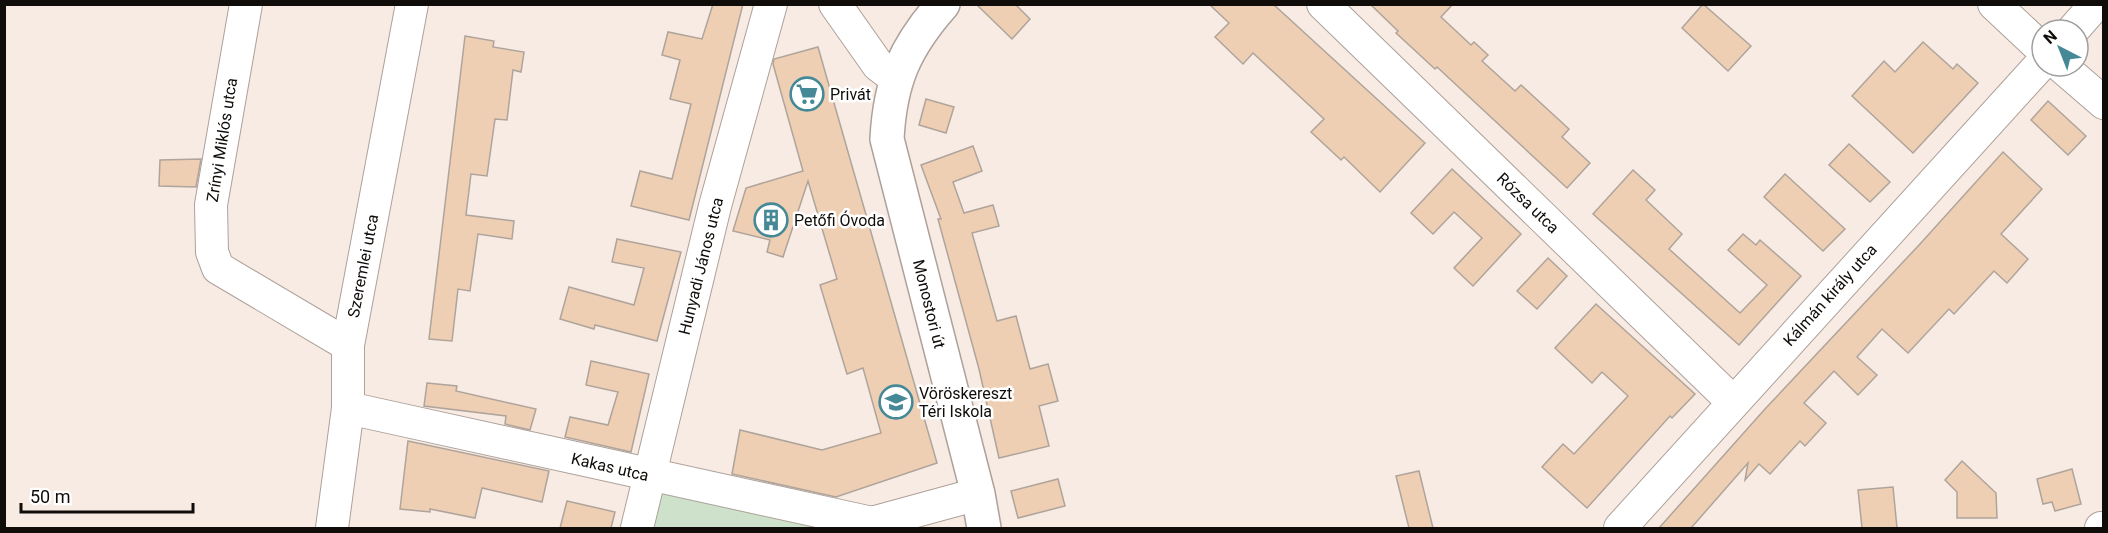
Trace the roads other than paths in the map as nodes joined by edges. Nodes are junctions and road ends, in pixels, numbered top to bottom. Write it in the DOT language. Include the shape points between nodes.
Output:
graph roads {
  1 [pos="246,4"];
  2 [pos="412,4"];
  3 [pos="771,4"];
  4 [pos="835,4"];
  5 [pos="943,4"];
  6 [pos="1323,4"];
  7 [pos="1994,4"];
  8 [pos="2096,4"];
  9 [pos="2084,18"];
  10 [pos="2030,38"];
  11 [pos="2030,76"];
  12 [pos="896,78"];
  13 [pos="2075,78"];
  14 [pos="2103,103"];
  15 [pos="348,345"];
  16 [pos="1733,402"];
  17 [pos="348,408"];
  18 [pos="650,476"];
  19 [pos="978,494"];
  20 [pos="868,526"];
  21 [pos="332,528"];
  22 [pos="637,528"];
  23 [pos="984,528"];
  24 [pos="1620,528"];
  1 -- 15 [label="street, Zrínyi Miklós utca" via="211,205 212,252 218,268"];
  2 -- 15 [label="street, Szeremlei utca"];
  3 -- 18 [label="street, Hunyadi János utca" via="718,195"];
  4 -- 12 [label="street" via="878,65"];
  5 -- 12 [label="main road, Monostori út" via="922,28"];
  6 -- 16 [label="street, Rózsa utca"];
  7 -- 10 [label="street"];
  8 -- 9 [label="street"];
  11 -- 16 [label="street, Kálmán király utca"];
  12 -- 19 [label="main road, Monostori út" via="887,139"];
  13 -- 14 [label="street"];
  15 -- 17 [label="street, Szeremlei utca"];
  16 -- 24 [label="street, Kálmán király utca"];
  17 -- 18 [label="street, Kakas utca"];
  17 -- 21 [label="street, Szeremlei utca"];
  18 -- 20 [label="street, Kakas utca"];
  18 -- 22 [label="street, Hunyadi János utca"];
  19 -- 20 [label="street"];
  19 -- 23 [label="main road, Monostori út"];
}
